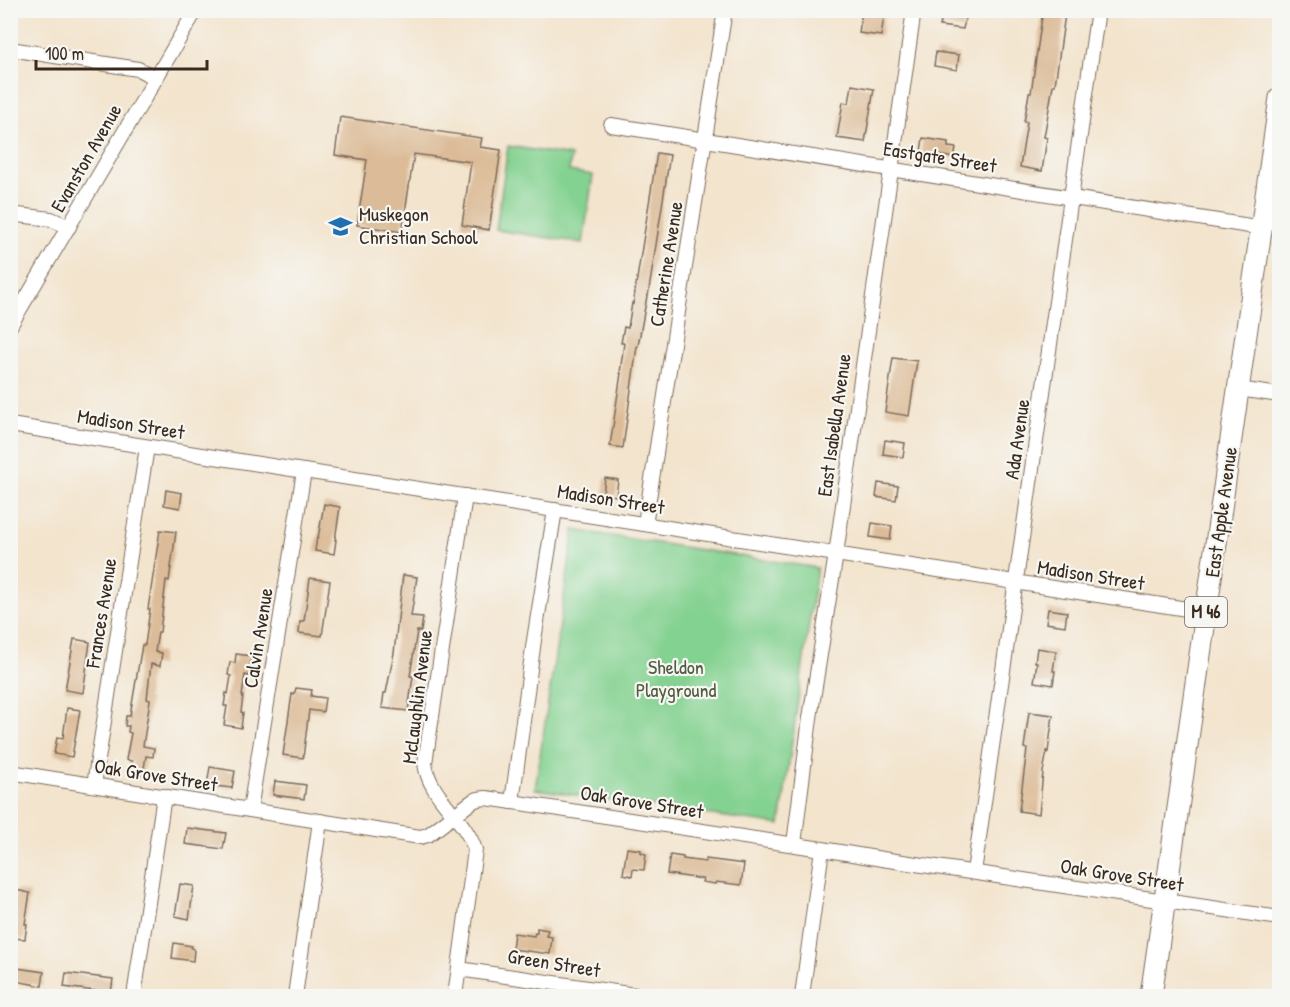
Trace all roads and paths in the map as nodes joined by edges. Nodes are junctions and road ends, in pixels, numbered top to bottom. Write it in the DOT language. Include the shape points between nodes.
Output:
graph roads {
  1 [pos="196,10"];
  2 [pos="725,10"];
  3 [pos="914,10"];
  4 [pos="1098,10"];
  5 [pos="10,49"];
  6 [pos="156,78"];
  7 [pos="1280,98"];
  8 [pos="611,125"];
  9 [pos="705,139"];
  10 [pos="891,169"];
  11 [pos="1071,198"];
  12 [pos="10,214"];
  13 [pos="69,227"];
  14 [pos="1262,228"];
  15 [pos="10,326"];
  16 [pos="1238,389"];
  17 [pos="1280,395"];
  18 [pos="10,425"];
  19 [pos="147,447"];
  20 [pos="304,471"];
  21 [pos="465,495"];
  22 [pos="555,510"];
  23 [pos="645,524"];
  24 [pos="836,554"];
  25 [pos="1016,582"];
  26 [pos="1206,612"];
  27 [pos="10,772"];
  28 [pos="94,785"];
  29 [pos="164,796"];
  30 [pos="512,802"];
  31 [pos="250,810"];
  32 [pos="454,816"];
  33 [pos="320,821"];
  34 [pos="794,844"];
  35 [pos="822,849"];
  36 [pos="974,872"];
  37 [pos="1164,900"];
  38 [pos="1280,918"];
  39 [pos="459,969"];
  40 [pos="134,996"];
  41 [pos="295,996"];
  42 [pos="455,996"];
  43 [pos="642,996"];
  44 [pos="802,996"];
  45 [pos="1151,996"];
  1 -- 6 [label="street, Evanston Avenue"];
  2 -- 9 [label="street, Catherine Avenue"];
  3 -- 10 [label="street, East Isabella Avenue"];
  4 -- 11 [label="street, Ada Avenue"];
  5 -- 6 [label="street" via="138,69"];
  6 -- 13 [label="street, Evanston Avenue"];
  7 -- 14 [label="main road, East Apple Avenue / M 46"];
  8 -- 9 [label="street, Eastgate Street"];
  9 -- 10 [label="street, Eastgate Street"];
  9 -- 23 [label="street, Catherine Avenue"];
  10 -- 11 [label="street, Eastgate Street"];
  10 -- 24 [label="street, East Isabella Avenue"];
  11 -- 14 [label="street, Eastgate Street"];
  11 -- 25 [label="street, Ada Avenue"];
  12 -- 13 [label="street" via="51,219"];
  13 -- 15 [label="street, Evanston Avenue"];
  14 -- 16 [label="main road, East Apple Avenue / M 46"];
  16 -- 17 [label="street"];
  16 -- 26 [label="main road, East Apple Avenue / M 46"];
  18 -- 19 [label="street, Madison Street"];
  19 -- 20 [label="street, Madison Street"];
  19 -- 28 [label="street, Frances Avenue"];
  20 -- 21 [label="street, Madison Street"];
  20 -- 31 [label="street, Calvin Avenue"];
  21 -- 22 [label="street, Madison Street"];
  21 -- 32 [label="street, McLaughlin Avenue" via="425,763 428,780"];
  22 -- 23 [label="street, Madison Street"];
  22 -- 30 [label="street"];
  23 -- 24 [label="street, Madison Street"];
  24 -- 25 [label="street, Madison Street"];
  24 -- 34 [label="street, East Isabella Avenue"];
  25 -- 26 [label="street, Madison Street"];
  25 -- 36 [label="street, Ada Avenue"];
  26 -- 37 [label="main road, East Apple Avenue / M 46"];
  27 -- 28 [label="street, Oak Grove Street"];
  28 -- 29 [label="street, Oak Grove Street"];
  29 -- 31 [label="street, Oak Grove Street"];
  29 -- 40 [label="street"];
  30 -- 32 [label="street, Oak Grove Street" via="478,799"];
  30 -- 34 [label="street, Oak Grove Street"];
  31 -- 33 [label="street, Oak Grove Street"];
  32 -- 33 [label="street, Oak Grove Street" via="420,837"];
  32 -- 39 [label="street, McLaughlin Avenue" via="475,850"];
  33 -- 41 [label="street"];
  34 -- 35 [label="street, Oak Grove Street"];
  35 -- 36 [label="street, Oak Grove Street"];
  35 -- 44 [label="street"];
  36 -- 37 [label="street, Oak Grove Street"];
  37 -- 38 [label="street, Oak Grove Street"];
  37 -- 45 [label="main road, East Apple Avenue / M 46"];
  39 -- 42 [label="street, McLaughlin Avenue"];
  39 -- 43 [label="street, Green Street"];
}
